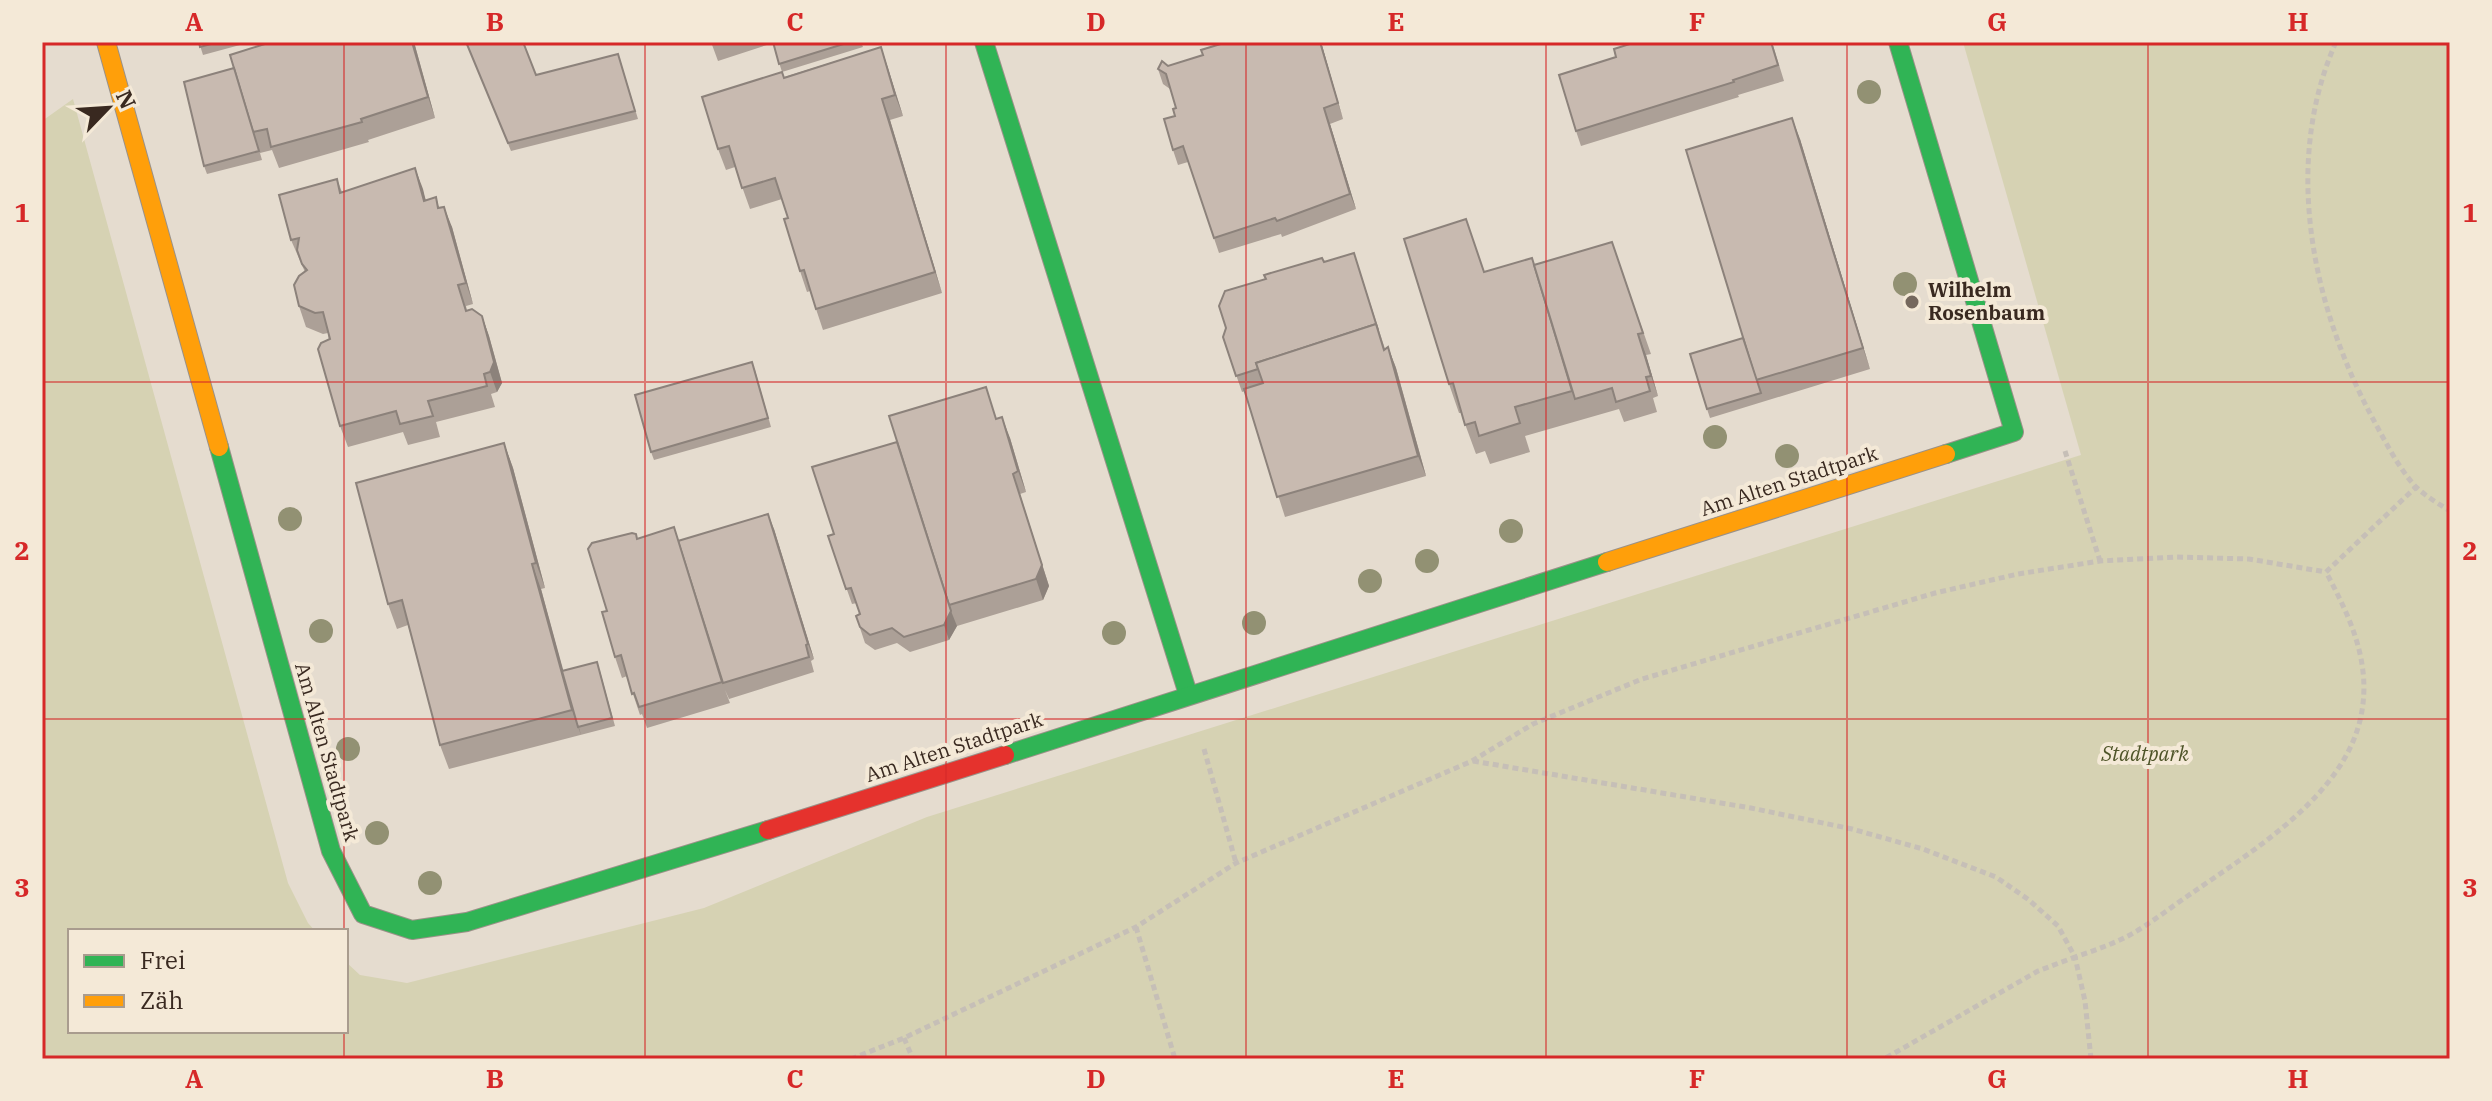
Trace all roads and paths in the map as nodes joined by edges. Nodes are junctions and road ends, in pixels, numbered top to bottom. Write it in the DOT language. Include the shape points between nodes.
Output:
graph roads {
  1 [pos="106,42"];
  2 [pos="984,42"];
  3 [pos="1898,42"];
  4 [pos="2336,42"];
  5 [pos="2014,432"];
  6 [pos="2416,487"];
  7 [pos="2450,511"];
  8 [pos="2100,561"];
  9 [pos="2326,572"];
  10 [pos="1188,694"];
  11 [pos="1472,761"];
  12 [pos="1236,863"];
  13 [pos="1136,927"];
  14 [pos="2075,957"];
  15 [pos="904,1038"];
  16 [pos="851,1059"];
  17 [pos="913,1059"];
  18 [pos="1175,1059"];
  19 [pos="1884,1059"];
  20 [pos="2091,1059"];
  1 -- 10 [label="street, Am Alten Stadtpark" via="331,851 363,914 412,930 467,922"];
  2 -- 10 [label="street"];
  3 -- 5 [label="street"];
  4 -- 6 [label="path" via="2312,127 2307,185 2321,286 2336,341 2363,400"];
  5 -- 8 [label="path" via="2056,426"];
  5 -- 10 [label="street, Am Alten Stadtpark"];
  6 -- 7 [label="path"];
  6 -- 9 [label="path"];
  8 -- 9 [label="path" via="2249,559"];
  8 -- 11 [label="path" via="1935,593 1642,679 1533,724"];
  9 -- 14 [label="path" via="2350,616 2361,651 2361,717 2350,748 2304,808 2239,861 2130,935"];
  10 -- 12 [label="path"];
  11 -- 12 [label="path"];
  11 -- 14 [label="path" via="1751,808 1923,849 1996,877 2029,900 2058,926"];
  12 -- 13 [label="path"];
  13 -- 15 [label="path"];
  13 -- 18 [label="path"];
  14 -- 19 [label="path" via="2038,971"];
  14 -- 20 [label="path"];
  15 -- 16 [label="path"];
  15 -- 17 [label="path"];
}
